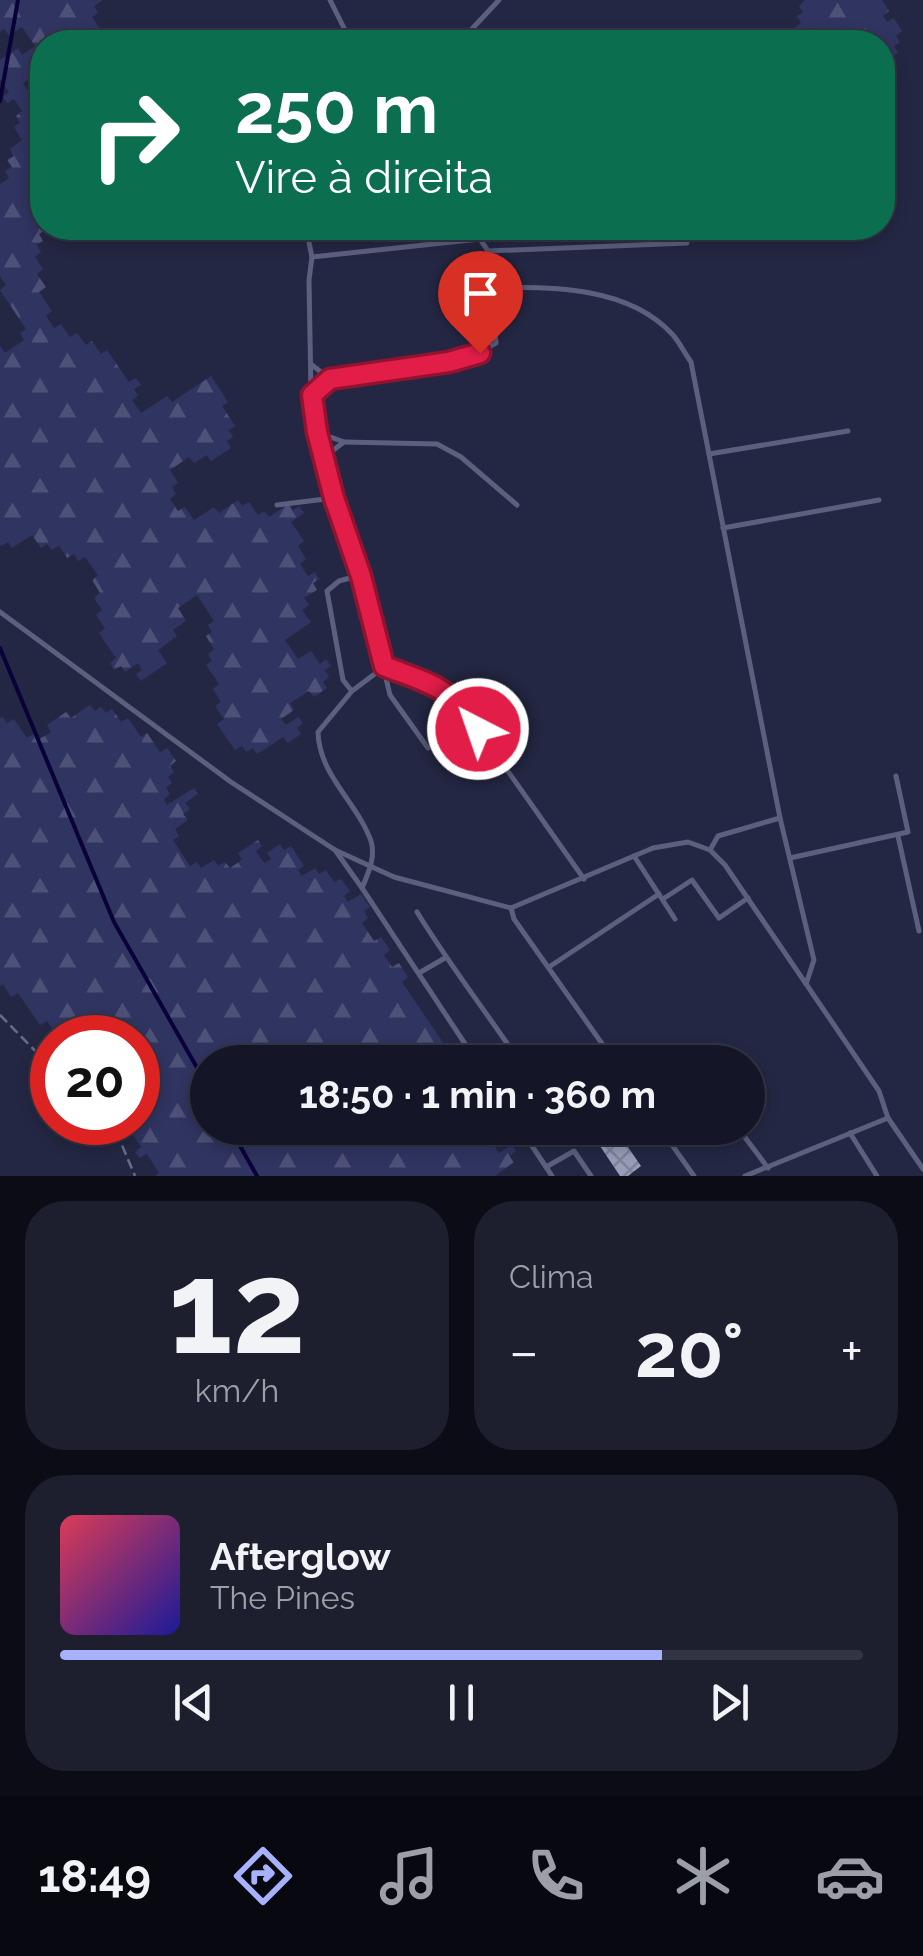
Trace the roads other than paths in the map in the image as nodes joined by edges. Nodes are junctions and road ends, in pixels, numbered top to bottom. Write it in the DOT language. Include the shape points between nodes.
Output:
graph roads {
  1 [pos="330,0"];
  2 [pos="499,0"];
  3 [pos="345,30"];
  4 [pos="471,30"];
  5 [pos="308,240"];
  6 [pos="471,240"];
  7 [pos="481,240"];
  8 [pos="687,243"];
  9 [pos="488,251"];
  10 [pos="312,257"];
  11 [pos="493,288"];
  12 [pos="311,365"];
  13 [pos="330,379"];
  14 [pos="312,395"];
  15 [pos="848,431"];
  16 [pos="317,432"];
  17 [pos="344,442"];
  18 [pos="708,454"];
  19 [pos="323,458"];
  20 [pos="334,498"];
  21 [pos="879,500"];
  22 [pos="276,505"];
  23 [pos="517,505"];
  24 [pos="723,528"];
  25 [pos="361,576"];
  26 [pos="0,612"];
  27 [pos="384,666"];
  28 [pos="352,691"];
  29 [pos="428,748"];
  30 [pos="896,776"];
  31 [pos="780,818"];
  32 [pos="898,836"];
  33 [pos="335,850"];
  34 [pos="710,850"];
  35 [pos="634,856"];
  36 [pos="790,858"];
  37 [pos="371,866"];
  38 [pos="584,879"];
  39 [pos="362,888"];
  40 [pos="661,897"];
  41 [pos="748,898"];
  42 [pos="512,908"];
  43 [pos="417,912"];
  44 [pos="675,920"];
  45 [pos="919,931"];
  46 [pos="446,958"];
  47 [pos="548,968"];
  48 [pos="419,973"];
  49 [pos="806,984"];
  50 [pos="466,1045"];
  51 [pos="509,1045"];
  52 [pos="603,1045"];
  53 [pos="888,1118"];
  54 [pos="850,1133"];
  55 [pos="531,1145"];
  56 [pos="672,1145"];
  57 [pos="751,1145"];
  58 [pos="546,1167"];
  59 [pos="768,1168"];
  60 [pos="923,1169"];
  61 [pos="552,1176"];
  62 [pos="592,1176"];
  63 [pos="694,1176"];
  64 [pos="745,1176"];
  65 [pos="878,1176"];
  1 -- 3 [label="lane"];
  2 -- 4 [label="lane"];
  5 -- 10 [label="lane"];
  6 -- 10 [label="lane"];
  7 -- 9 [label="lane"];
  8 -- 9 [label="lane"];
  9 -- 11 [label="lane"];
  10 -- 12 [label="lane"];
  11 -- 13 [label="lane" via="496,342 480,353"];
  11 -- 18 [label="lane" via="548,286 603,295 672,334 690,362"];
  12 -- 13 [label="lane"];
  12 -- 14 [label="lane"];
  13 -- 14 [label="lane"];
  14 -- 16 [label="lane"];
  15 -- 18 [label="lane"];
  16 -- 17 [label="lane"];
  16 -- 19 [label="lane"];
  17 -- 19 [label="lane"];
  17 -- 23 [label="lane" via="437,444"];
  18 -- 24 [label="lane"];
  19 -- 20 [label="lane"];
  20 -- 22 [label="lane"];
  20 -- 25 [label="lane"];
  21 -- 24 [label="lane"];
  24 -- 31 [label="lane"];
  25 -- 27 [label="lane"];
  25 -- 28 [label="lane" via="327,591 343,680"];
  26 -- 33 [label="lane" via="230,782"];
  27 -- 28 [label="lane"];
  27 -- 29 [label="lane" via="390,695"];
  27 -- 38 [label="lane" via="457,699"];
  28 -- 37 [label="lane" via="318,732 318,748 372,843"];
  30 -- 32 [label="lane" via="908,832"];
  31 -- 34 [label="lane" via="718,836"];
  31 -- 36 [label="lane"];
  32 -- 36 [label="lane"];
  32 -- 45 [label="lane"];
  33 -- 37 [label="lane"];
  33 -- 39 [label="lane"];
  34 -- 35 [label="lane" via="688,842"];
  34 -- 41 [label="lane"];
  35 -- 38 [label="lane"];
  35 -- 40 [label="lane"];
  36 -- 49 [label="lane" via="814,960"];
  37 -- 39 [label="lane"];
  37 -- 42 [label="lane"];
  38 -- 42 [label="lane"];
  39 -- 48 [label="lane"];
  40 -- 41 [label="lane" via="692,880 719,918"];
  40 -- 44 [label="lane"];
  40 -- 47 [label="lane"];
  41 -- 49 [label="lane"];
  42 -- 47 [label="lane"];
  43 -- 46 [label="lane"];
  46 -- 48 [label="lane"];
  46 -- 51 [label="lane"];
  47 -- 52 [label="lane"];
  48 -- 50 [label="lane"];
  49 -- 53 [label="lane" via="878,1091"];
  53 -- 54 [label="lane"];
  53 -- 60 [label="lane"];
  54 -- 59 [label="lane"];
  54 -- 65 [label="lane"];
  55 -- 58 [label="lane"];
  56 -- 63 [label="lane"];
  57 -- 59 [label="lane"];
  58 -- 61 [label="lane"];
  58 -- 62 [label="lane" via="574,1151"];
  59 -- 64 [label="lane"];
}
